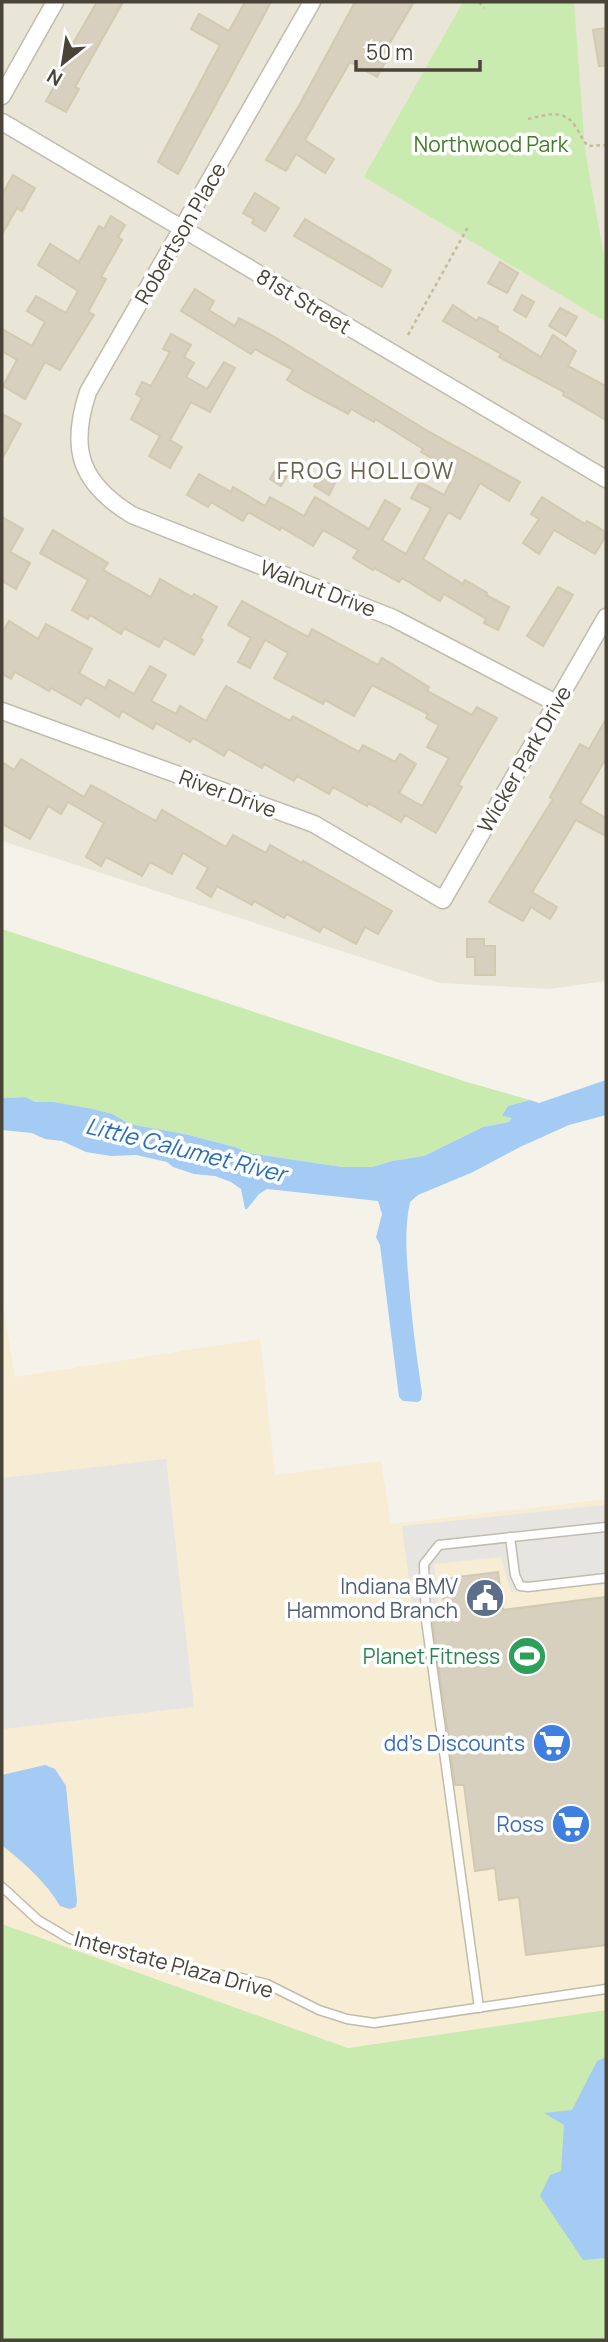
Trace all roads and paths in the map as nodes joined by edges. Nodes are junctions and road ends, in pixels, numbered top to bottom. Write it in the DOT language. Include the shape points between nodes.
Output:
graph roads {
  1 [pos="55,2"];
  2 [pos="312,2"];
  3 [pos="480,2"];
  4 [pos="484,8"];
  5 [pos="2,96"];
  6 [pos="528,119"];
  7 [pos="2,122"];
  8 [pos="606,145"];
  9 [pos="468,227"];
  10 [pos="183,229"];
  11 [pos="408,335"];
  12 [pos="85,471"];
  13 [pos="606,479"];
  14 [pos="606,617"];
  15 [pos="556,703"];
  16 [pos="2,711"];
  17 [pos="443,900"];
  18 [pos="606,1527"];
  19 [pos="510,1537"];
  20 [pos="606,1578"];
  21 [pos="2,1887"];
  22 [pos="606,1989"];
  23 [pos="479,2008"];
  1 -- 5 [label="street"];
  2 -- 10 [label="street, Robertson Place"];
  3 -- 4 [label="path"];
  6 -- 8 [label="path" via="563,115 588,146"];
  7 -- 10 [label="street, 81st Street"];
  9 -- 11 [label="path"];
  10 -- 12 [label="street, Robertson Place" via="88,392 79,417"];
  10 -- 13 [label="street, 81st Street"];
  12 -- 15 [label="street, Walnut Drive" via="97,490 132,515 393,618"];
  14 -- 15 [label="street, Wicker Park Drive"];
  15 -- 17 [label="street, Wicker Park Drive"];
  16 -- 17 [label="street, River Drive" via="314,824"];
  18 -- 19 [label="lane"];
  19 -- 20 [label="lane" via="520,1586"];
  19 -- 23 [label="lane" via="439,1545 424,1564 426,1620"];
  21 -- 23 [label="lane, Interstate Plaza Drive" via="38,1920 71,1939 185,1970 267,1984 347,2019 374,2023"];
  22 -- 23 [label="lane, Interstate Plaza Drive"];
}
